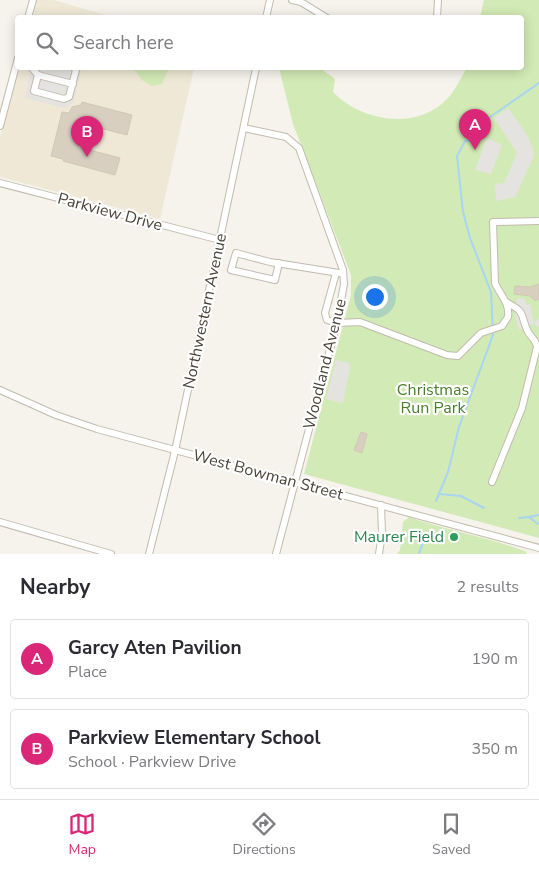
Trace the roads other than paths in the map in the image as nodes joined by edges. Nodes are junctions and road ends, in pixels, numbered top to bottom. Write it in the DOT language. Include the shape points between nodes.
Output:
graph roads {
  1 [pos="33,0"];
  2 [pos="270,0"];
  3 [pos="292,0"];
  4 [pos="438,0"];
  5 [pos="29,15"];
  6 [pos="267,15"];
  7 [pos="321,15"];
  8 [pos="437,15"];
  9 [pos="15,70"];
  10 [pos="34,70"];
  11 [pos="76,70"];
  12 [pos="256,70"];
  13 [pos="38,75"];
  14 [pos="73,84"];
  15 [pos="0,126"];
  16 [pos="244,128"];
  17 [pos="0,183"];
  18 [pos="539,221"];
  19 [pos="220,240"];
  20 [pos="279,263"];
  21 [pos="340,273"];
  22 [pos="506,302"];
  23 [pos="337,323"];
  24 [pos="0,390"];
  25 [pos="174,451"];
  26 [pos="295,482"];
  27 [pos="492,482"];
  28 [pos="381,505"];
  29 [pos="0,522"];
  30 [pos="539,548"];
  31 [pos="112,554"];
  32 [pos="149,554"];
  33 [pos="276,554"];
  34 [pos="379,554"];
  1 -- 5 [label="street"];
  2 -- 6 [label="street"];
  3 -- 7 [label="street"];
  4 -- 8 [label="street"];
  9 -- 15 [label="street"];
  10 -- 13 [label="street"];
  11 -- 14 [label="street"];
  12 -- 16 [label="street, Northwestern Avenue"];
  13 -- 14 [label="street"];
  13 -- 14 [label="street" via="34,91 64,99 69,97"];
  16 -- 19 [label="street, Northwestern Avenue"];
  16 -- 21 [label="street, Woodland Avenue" via="286,138 299,148"];
  17 -- 19 [label="street, Parkview Drive"];
  18 -- 22 [label="street" via="493,222 496,283"];
  19 -- 25 [label="street, Northwestern Avenue"];
  20 -- 20 [label="street" via="236,253 231,270 275,280"];
  20 -- 21 [label="street"];
  21 -- 23 [label="street, Woodland Avenue" via="343,297"];
  21 -- 23 [label="street" via="325,318"];
  22 -- 23 [label="street" via="509,312 502,326 482,333 458,356 447,355 360,322"];
  22 -- 27 [label="street" via="520,308 527,331 537,347 522,408"];
  23 -- 26 [label="street, Woodland Avenue"];
  24 -- 25 [label="street, West Bowman Street" via="56,415"];
  25 -- 26 [label="street, West Bowman Street"];
  25 -- 32 [label="street, Northwestern Avenue"];
  26 -- 28 [label="street, West Bowman Street"];
  26 -- 33 [label="street, Woodland Avenue"];
  28 -- 30 [label="street, West Bowman Street"];
  28 -- 34 [label="street"];
  29 -- 31 [label="street"];
}
